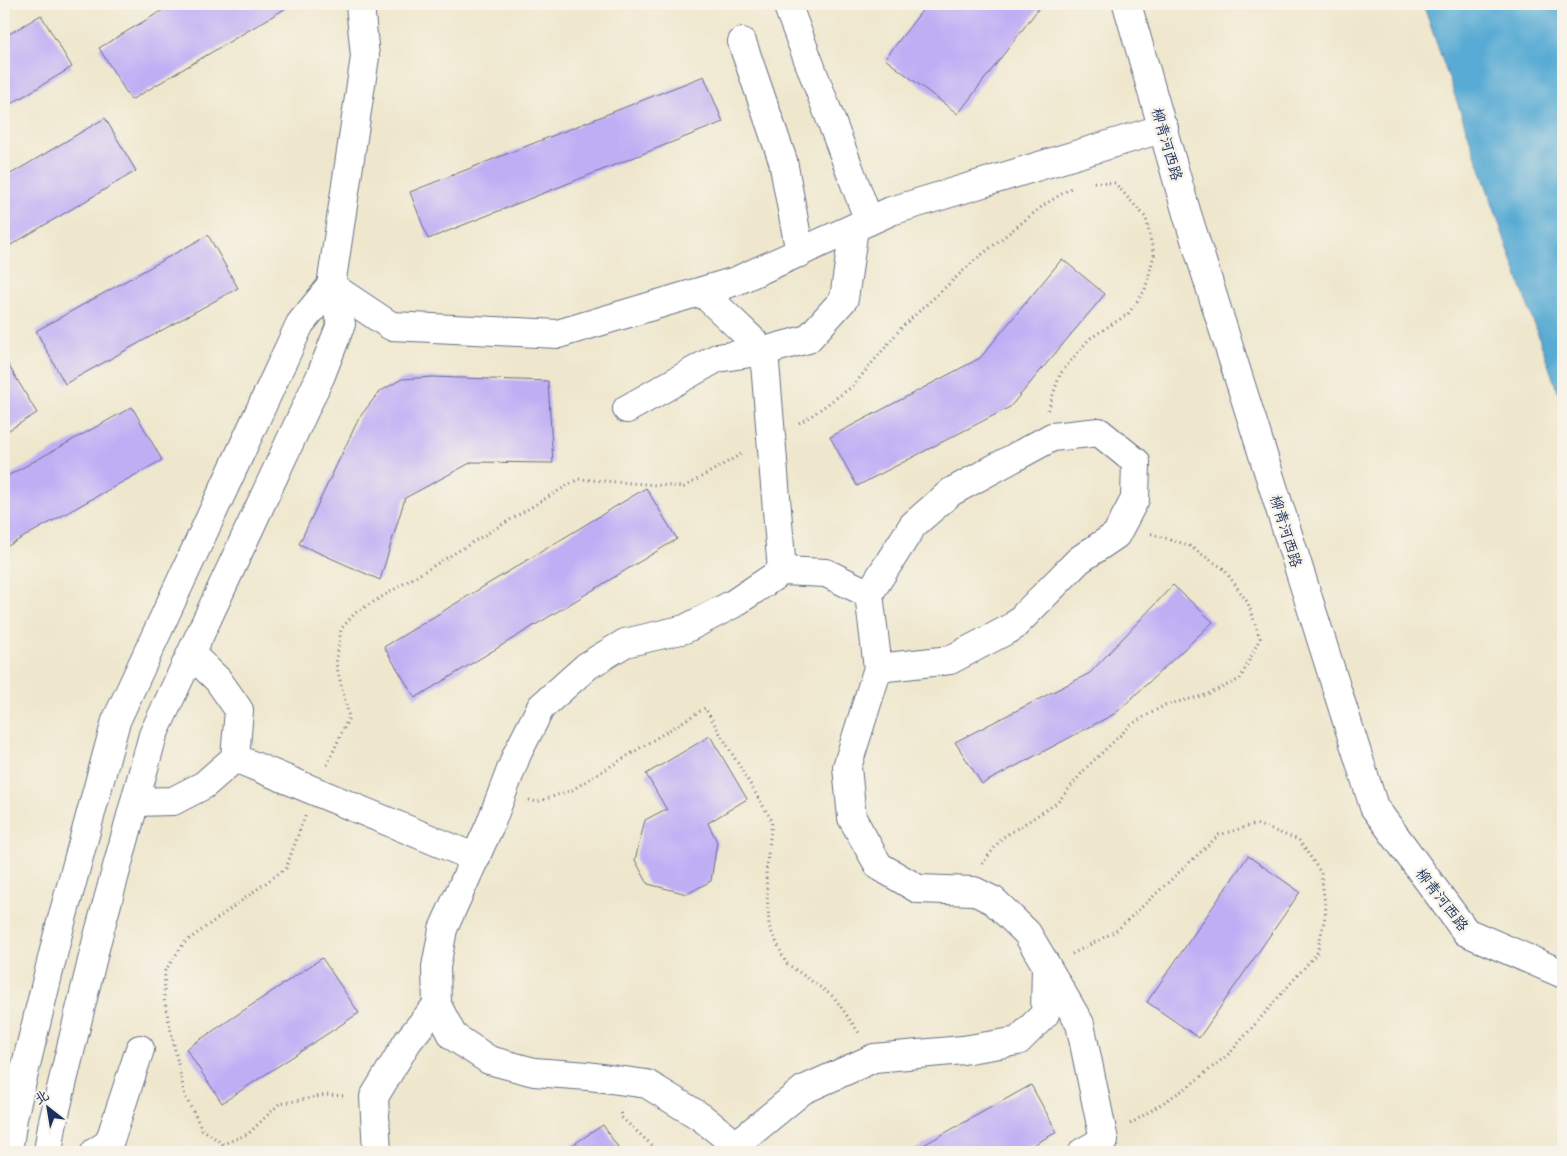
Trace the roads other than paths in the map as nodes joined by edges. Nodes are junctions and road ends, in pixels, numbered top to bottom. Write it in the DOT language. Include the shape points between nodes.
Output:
graph roads {
  1 [pos="360,4"];
  2 [pos="787,4"];
  3 [pos="1127,4"];
  4 [pos="742,42"];
  5 [pos="1164,128"];
  6 [pos="862,224"];
  7 [pos="800,253"];
  8 [pos="331,286"];
  9 [pos="702,292"];
  10 [pos="764,351"];
  11 [pos="627,409"];
  12 [pos="782,571"];
  13 [pos="869,594"];
  14 [pos="191,654"];
  15 [pos="878,668"];
  16 [pos="235,758"];
  17 [pos="135,802"];
  18 [pos="476,858"];
  19 [pos="1046,965"];
  20 [pos="1563,974"];
  21 [pos="437,1005"];
  22 [pos="140,1049"];
  23 [pos="1093,1146"];
  24 [pos="737,1149"];
  25 [pos="8,1152"];
  26 [pos="48,1152"];
  27 [pos="95,1152"];
  28 [pos="376,1152"];
  1 -- 8 [label="street" via="365,57"];
  2 -- 6 [label="street"];
  3 -- 5 [label="street, 柳青河西路"];
  4 -- 7 [label="street" via="783,162"];
  5 -- 6 [label="street" via="891,211"];
  5 -- 20 [label="street, 柳青河西路" via="1190,223 1374,807 1466,932"];
  6 -- 7 [label="street"];
  6 -- 10 [label="street" via="844,298 808,339"];
  7 -- 9 [label="street"];
  8 -- 9 [label="street" via="391,326 558,334"];
  8 -- 14 [label="street" via="341,324 325,366"];
  8 -- 25 [label="street" via="300,324 116,722 59,930 13,1118"];
  9 -- 10 [label="street"];
  10 -- 11 [label="street" via="717,358"];
  10 -- 12 [label="street"];
  12 -- 13 [label="street" via="826,573"];
  12 -- 18 [label="street" via="733,604 685,629 626,643 587,666 542,707 517,754"];
  13 -- 15 [label="street"];
  13 -- 15 [label="street" via="913,525 952,492 1052,437 1099,432 1136,462 1135,499 1116,535 1079,560 1013,627 950,660"];
  14 -- 16 [label="street" via="218,680 239,710"];
  14 -- 17 [label="street" via="154,735"];
  15 -- 19 [label="street" via="847,767 852,818 879,866 918,889 974,891 994,901 1027,933"];
  16 -- 17 [label="street" via="204,785 173,801"];
  16 -- 18 [label="street"];
  17 -- 26 [label="street" via="95,949"];
  18 -- 21 [label="street" via="443,928 436,967"];
  19 -- 23 [label="street" via="1080,1024"];
  19 -- 24 [label="street" via="1045,1014 1018,1041 874,1058 803,1090"];
  21 -- 24 [label="street" via="453,1036 489,1060 534,1072 647,1084 701,1117"];
  21 -- 28 [label="street" via="408,1041 374,1098"];
  22 -- 27 [label="street" via="109,1143"];
}
